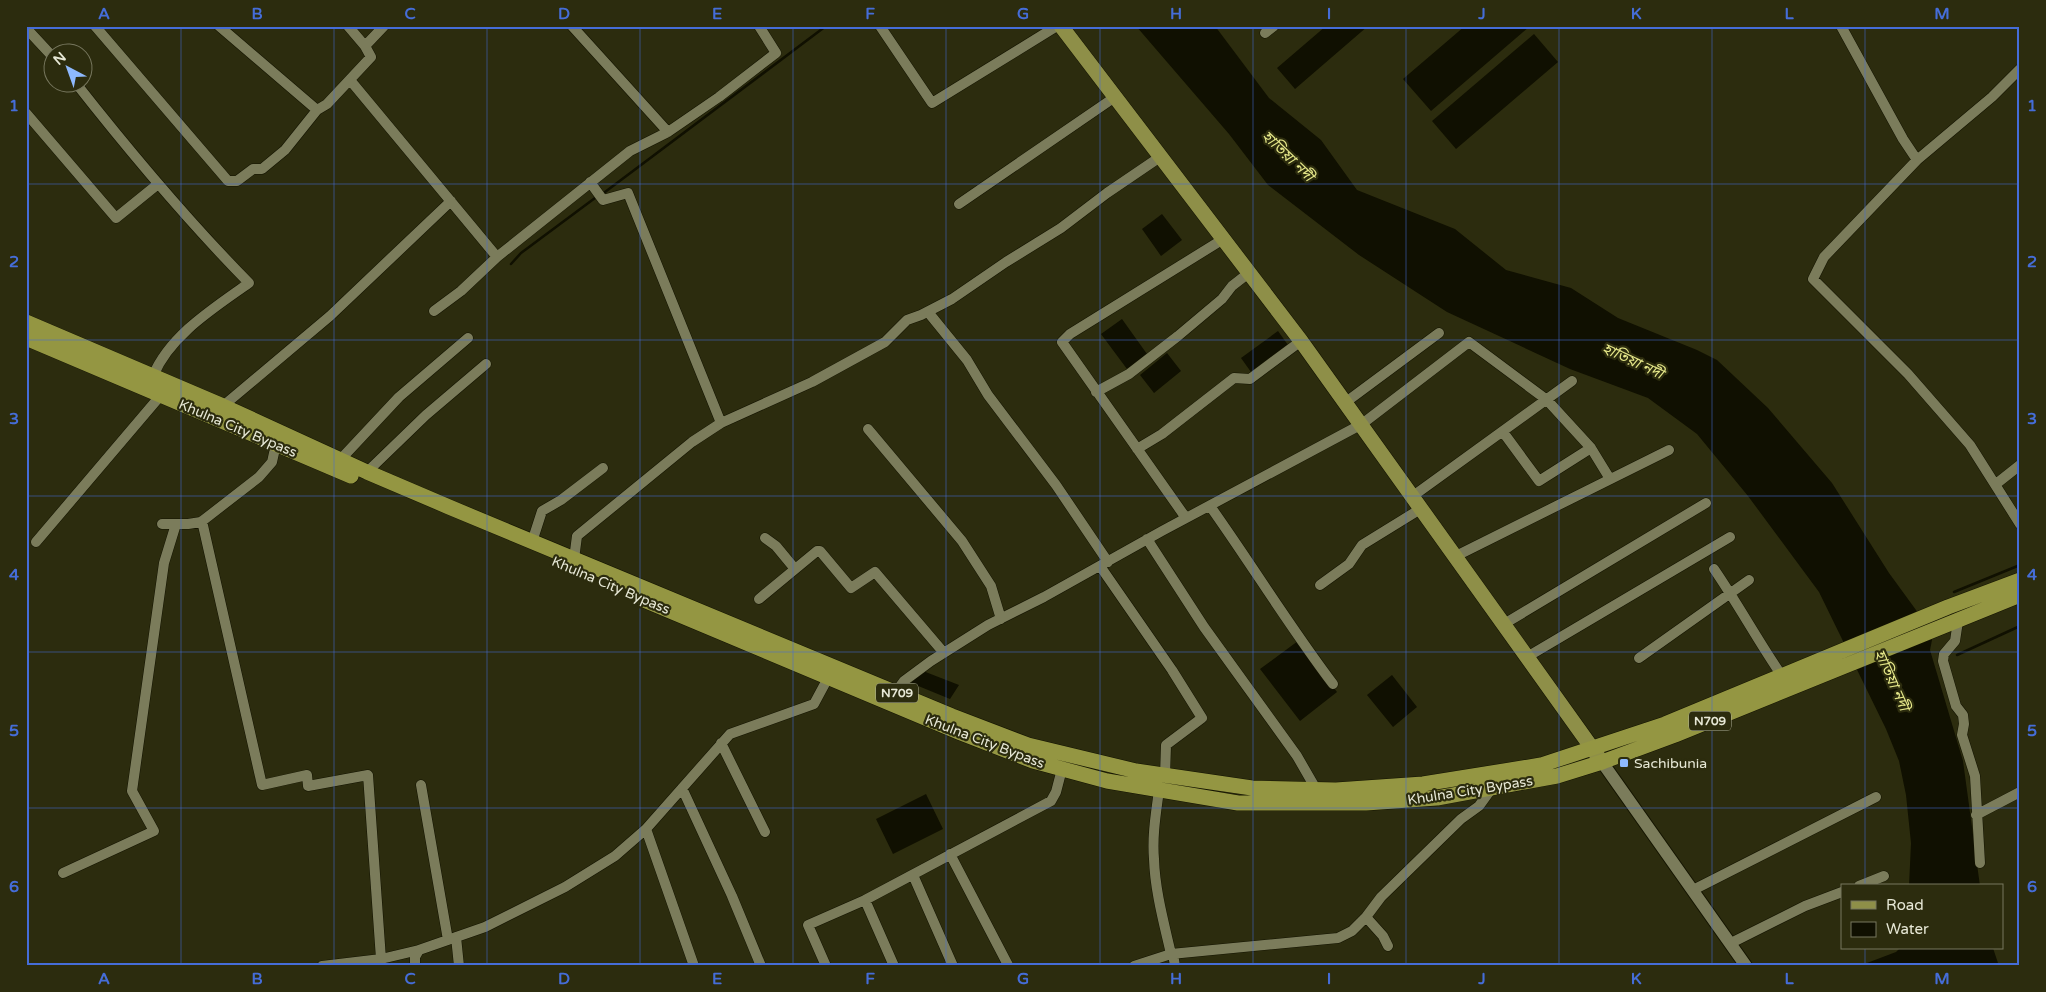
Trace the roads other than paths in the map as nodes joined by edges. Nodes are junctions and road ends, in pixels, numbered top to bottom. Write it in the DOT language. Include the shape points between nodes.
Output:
graph roads {
  1 [pos="95,26"];
  2 [pos="219,26"];
  3 [pos="348,26"];
  4 [pos="384,26"];
  5 [pos="572,26"];
  6 [pos="759,26"];
  7 [pos="880,26"];
  8 [pos="1057,26"];
  9 [pos="1061,26"];
  10 [pos="1841,26"];
  11 [pos="27,27"];
  12 [pos="42,44"];
  13 [pos="365,46"];
  14 [pos="2020,70"];
  15 [pos="350,80"];
  16 [pos="83,92"];
  17 [pos="1114,97"];
  18 [pos="317,110"];
  19 [pos="26,113"];
  20 [pos="668,132"];
  21 [pos="1160,157"];
  22 [pos="1915,157"];
  23 [pos="590,182"];
  24 [pos="158,184"];
  25 [pos="451,201"];
  26 [pos="959,204"];
  27 [pos="1224,238"];
  28 [pos="497,257"];
  29 [pos="1250,272"];
  30 [pos="434,312"];
  31 [pos="928,312"];
  32 [pos="26,322"];
  33 [pos="1440,333"];
  34 [pos="26,338"];
  35 [pos="468,338"];
  36 [pos="1301,340"];
  37 [pos="486,364"];
  38 [pos="154,376"];
  39 [pos="1572,380"];
  40 [pos="1096,392"];
  41 [pos="161,395"];
  42 [pos="1547,400"];
  43 [pos="1346,402"];
  44 [pos="223,406"];
  45 [pos="721,424"];
  46 [pos="1362,424"];
  47 [pos="868,429"];
  48 [pos="1503,432"];
  49 [pos="276,444"];
  50 [pos="1591,448"];
  51 [pos="1137,449"];
  52 [pos="1669,450"];
  53 [pos="340,460"];
  54 [pos="2020,465"];
  55 [pos="603,468"];
  56 [pos="367,472"];
  57 [pos="1610,480"];
  58 [pos="1996,484"];
  59 [pos="1412,496"];
  60 [pos="1706,503"];
  61 [pos="1210,506"];
  62 [pos="1422,508"];
  63 [pos="1186,518"];
  64 [pos="202,521"];
  65 [pos="162,524"];
  66 [pos="176,524"];
  67 [pos="2020,524"];
  68 [pos="1730,537"];
  69 [pos="765,538"];
  70 [pos="1147,539"];
  71 [pos="36,542"];
  72 [pos="532,542"];
  73 [pos="1456,556"];
  74 [pos="574,559"];
  75 [pos="1104,564"];
  76 [pos="795,569"];
  77 [pos="1714,569"];
  78 [pos="1749,580"];
  79 [pos="2020,580"];
  80 [pos="1320,585"];
  81 [pos="1731,593"];
  82 [pos="2020,595"];
  83 [pos="759,599"];
  84 [pos="1001,618"];
  85 [pos="1956,622"];
  86 [pos="1504,624"];
  87 [pos="944,653"];
  88 [pos="1527,657"];
  89 [pos="1639,658"];
  90 [pos="1813,671"];
  91 [pos="1782,676"];
  92 [pos="828,678"];
  93 [pos="1333,684"];
  94 [pos="896,692"];
  95 [pos="721,743"];
  96 [pos="1592,748"];
  97 [pos="1602,762"];
  98 [pos="1062,769"];
  99 [pos="1164,776"];
  100 [pos="421,784"];
  101 [pos="682,788"];
  102 [pos="1492,788"];
  103 [pos="1316,789"];
  104 [pos="1159,790"];
  105 [pos="2020,792"];
  106 [pos="1876,797"];
  107 [pos="1976,815"];
  108 [pos="646,828"];
  109 [pos="766,832"];
  110 [pos="950,854"];
  111 [pos="1980,863"];
  112 [pos="63,873"];
  113 [pos="913,875"];
  114 [pos="1884,876"];
  115 [pos="1864,884"];
  116 [pos="1693,890"];
  117 [pos="1841,892"];
  118 [pos="866,900"];
  119 [pos="1366,917"];
  120 [pos="452,938"];
  121 [pos="1731,943"];
  122 [pos="1388,946"];
  123 [pos="419,950"];
  124 [pos="1172,954"];
  125 [pos="381,959"];
  126 [pos="1008,965"];
  127 [pos="322,966"];
  128 [pos="415,966"];
  129 [pos="459,966"];
  130 [pos="694,966"];
  131 [pos="761,966"];
  132 [pos="826,966"];
  133 [pos="894,966"];
  134 [pos="953,966"];
  135 [pos="1134,966"];
  136 [pos="1175,966"];
  137 [pos="1746,966"];
  1 -- 18 [label="street" via="228,181 237,181 253,169 262,169 285,150"];
  2 -- 18 [label="street"];
  3 -- 13 [label="street"];
  4 -- 13 [label="street"];
  5 -- 20 [label="street"];
  6 -- 20 [label="street" via="776,53"];
  7 -- 8 [label="street" via="932,103"];
  9 -- 17 [label="main road"];
  10 -- 22 [label="street"];
  11 -- 12 [label="street"];
  13 -- 15 [label="street" via="372,57"];
  14 -- 22 [label="street" via="1992,97"];
  15 -- 18 [label="street"];
  15 -- 25 [label="street"];
  16 -- 24 [label="street"];
  17 -- 21 [label="main road"];
  17 -- 26 [label="street"];
  19 -- 24 [label="street" via="116,218"];
  20 -- 23 [label="street" via="630,151"];
  21 -- 27 [label="main road"];
  21 -- 31 [label="street" via="1062,228"];
  22 -- 58 [label="street" via="1824,256 1813,278 1908,374 1970,445"];
  23 -- 28 [label="street"];
  23 -- 45 [label="street" via="603,200 628,193"];
  24 -- 38 [label="street" via="249,283 178,339 158,364"];
  25 -- 28 [label="street"];
  25 -- 44 [label="street" via="330,316"];
  27 -- 29 [label="main road"];
  27 -- 40 [label="street" via="1062,342"];
  28 -- 30 [label="street" via="461,292"];
  29 -- 36 [label="main road"];
  29 -- 40 [label="street" via="1178,336 1129,374"];
  31 -- 45 [label="street" via="908,320 885,342 820,378"];
  31 -- 75 [label="street" via="967,360 988,395 1056,485"];
  32 -- 38 [label="highway, Khulna City Bypass / N709"];
  33 -- 43 [label="street"];
  34 -- 41 [label="highway, Khulna City Bypass / N709"];
  35 -- 53 [label="street" via="399,397"];
  36 -- 43 [label="main road"];
  36 -- 51 [label="street" via="1250,379 1234,378 1162,434"];
  37 -- 56 [label="street" via="426,415"];
  38 -- 44 [label="highway, Khulna City Bypass / N709"];
  39 -- 42 [label="street"];
  40 -- 51 [label="street"];
  41 -- 49 [label="highway, Khulna City Bypass / N709"];
  41 -- 71 [label="street"];
  42 -- 46 [label="street" via="1469,342"];
  42 -- 48 [label="street"];
  42 -- 50 [label="street"];
  43 -- 46 [label="main road"];
  44 -- 53 [label="highway, Khulna City Bypass / N709"];
  45 -- 74 [label="street" via="692,442 576,536"];
  46 -- 59 [label="main road"];
  46 -- 61 [label="street"];
  47 -- 84 [label="street" via="962,541 991,586"];
  48 -- 50 [label="street" via="1539,481"];
  48 -- 59 [label="street"];
  49 -- 64 [label="street" via="272,462 259,477"];
  49 -- 92 [label="highway, Khulna City Bypass / N709"];
  50 -- 57 [label="street"];
  51 -- 63 [label="street"];
  52 -- 57 [label="street"];
  53 -- 56 [label="highway, Khulna City Bypass / N709"];
  54 -- 58 [label="street"];
  55 -- 72 [label="street" via="542,511"];
  56 -- 72 [label="highway, Khulna City Bypass / N709"];
  57 -- 73 [label="street"];
  58 -- 67 [label="street"];
  59 -- 62 [label="main road"];
  60 -- 86 [label="street"];
  61 -- 63 [label="street"];
  61 -- 93 [label="street"];
  62 -- 73 [label="main road"];
  62 -- 80 [label="street" via="1362,545 1349,564"];
  63 -- 70 [label="street"];
  64 -- 66 [label="street"];
  64 -- 125 [label="street" via="262,786 307,775 308,786 368,775"];
  65 -- 66 [label="street"];
  66 -- 112 [label="street" via="164,563 132,791 154,831"];
  68 -- 88 [label="street"];
  69 -- 76 [label="street"];
  70 -- 75 [label="street"];
  70 -- 103 [label="street" via="1204,627 1298,756"];
  72 -- 74 [label="highway, Khulna City Bypass / N709"];
  73 -- 86 [label="main road"];
  74 -- 94 [label="highway, Khulna City Bypass / N709"];
  75 -- 84 [label="street"];
  75 -- 99 [label="street" via="1202,718 1166,745"];
  76 -- 83 [label="street"];
  76 -- 87 [label="street" via="817,550 851,588 875,572"];
  77 -- 81 [label="street"];
  78 -- 81 [label="street"];
  79 -- 90 [label="highway, N709" via="1948,607"];
  81 -- 89 [label="street"];
  81 -- 91 [label="street"];
  82 -- 85 [label="highway, N709"];
  84 -- 87 [label="street"];
  85 -- 90 [label="highway, N709"];
  85 -- 107 [label="street" via="1955,641 1944,654 1943,661 1964,724 1962,735 1975,776"];
  86 -- 88 [label="main road"];
  87 -- 94 [label="street" via="904,681"];
  88 -- 96 [label="main road"];
  90 -- 91 [label="highway, Khulna City Bypass / N709"];
  90 -- 97 [label="highway, Khulna City Bypass / N709" via="1675,735"];
  91 -- 96 [label="highway, Khulna City Bypass / N709" via="1665,724"];
  92 -- 95 [label="street" via="814,704 737,730"];
  92 -- 98 [label="highway, Khulna City Bypass / N709" via="970,737"];
  94 -- 99 [label="highway, Khulna City Bypass / N709" via="1028,744 1136,772"];
  95 -- 101 [label="street"];
  95 -- 109 [label="street"];
  96 -- 97 [label="main road"];
  96 -- 103 [label="highway, Khulna City Bypass / N709" via="1541,766 1423,784"];
  97 -- 102 [label="highway, Khulna City Bypass / N709" via="1557,776"];
  97 -- 116 [label="street"];
  98 -- 104 [label="highway, Khulna City Bypass / N709"];
  98 -- 110 [label="street" via="1051,801"];
  99 -- 103 [label="highway, Khulna City Bypass / N709" via="1252,788"];
  100 -- 120 [label="street"];
  101 -- 108 [label="street"];
  101 -- 131 [label="street"];
  102 -- 104 [label="highway, Khulna City Bypass / N709" via="1437,798 1366,803 1238,803"];
  102 -- 119 [label="street" via="1479,806 1461,818 1381,897"];
  104 -- 124 [label="street" via="1154,860 1159,901"];
  105 -- 107 [label="street"];
  106 -- 116 [label="street"];
  107 -- 111 [label="street"];
  108 -- 120 [label="street" via="615,856 564,887 485,927"];
  108 -- 130 [label="street"];
  110 -- 113 [label="street"];
  110 -- 126 [label="street"];
  113 -- 118 [label="street"];
  113 -- 134 [label="street"];
  114 -- 115 [label="street"];
  116 -- 121 [label="street"];
  117 -- 121 [label="street" via="1805,906"];
  118 -- 132 [label="street" via="808,925"];
  118 -- 133 [label="street"];
  119 -- 122 [label="street"];
  119 -- 124 [label="street" via="1338,938"];
  120 -- 123 [label="street"];
  120 -- 129 [label="street"];
  121 -- 137 [label="street"];
  123 -- 125 [label="street"];
  123 -- 128 [label="street"];
  124 -- 135 [label="street"];
  124 -- 136 [label="street"];
  125 -- 127 [label="street"];
}
